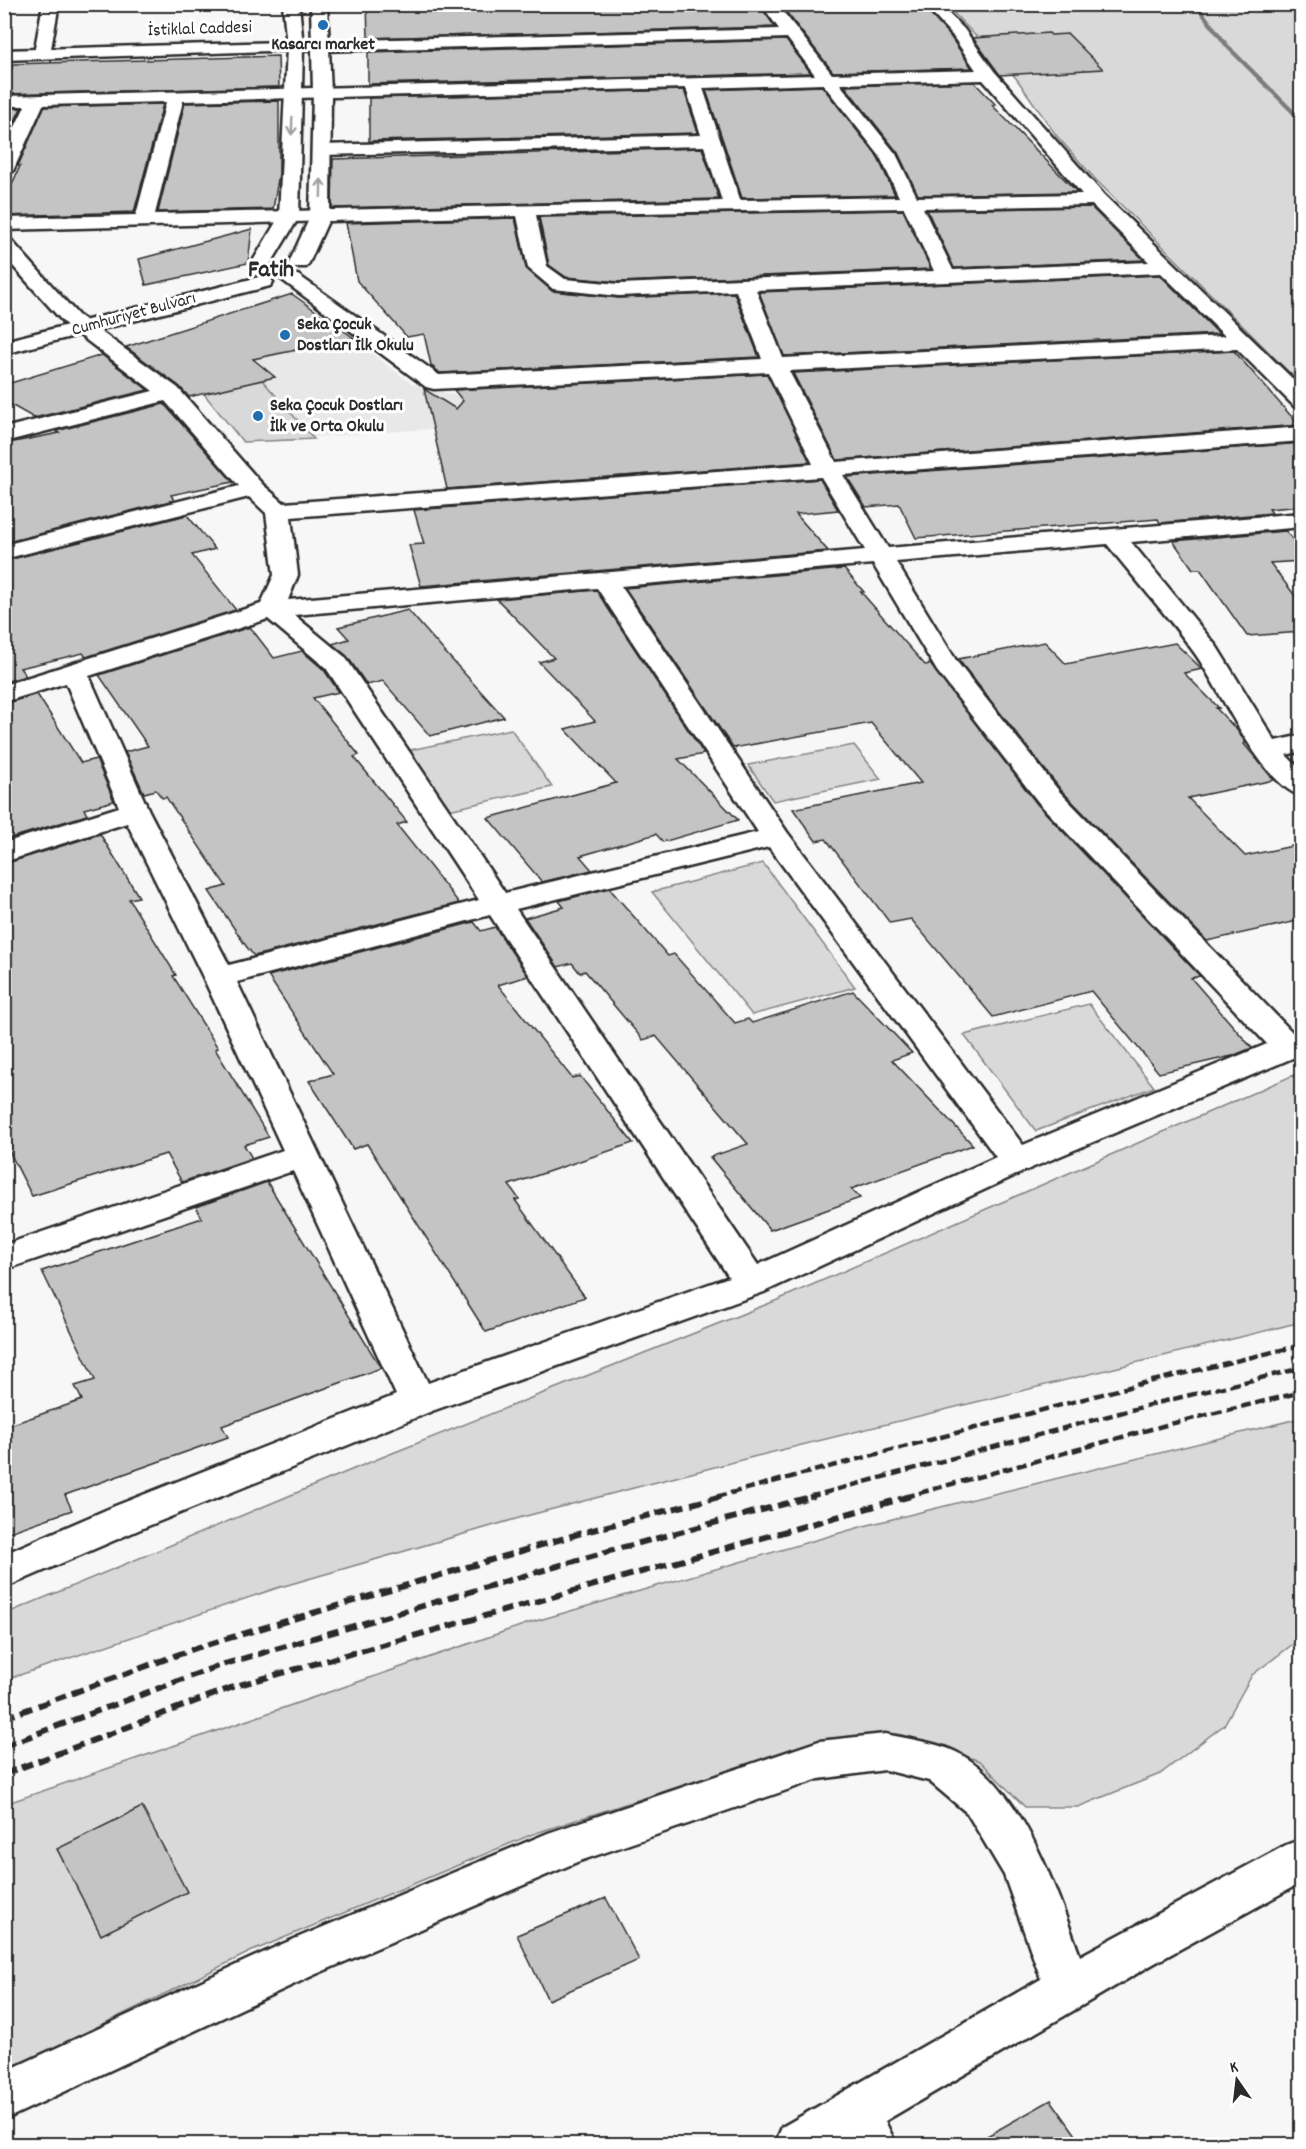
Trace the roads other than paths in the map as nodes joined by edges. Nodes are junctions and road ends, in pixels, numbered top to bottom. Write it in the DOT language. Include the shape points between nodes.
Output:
graph roads {
  1 [pos="51,4"];
  2 [pos="291,4"];
  3 [pos="319,4"];
  4 [pos="768,4"];
  5 [pos="930,4"];
  6 [pos="792,33"];
  7 [pos="321,46"];
  8 [pos="294,47"];
  9 [pos="42,54"];
  10 [pos="4,55"];
  11 [pos="988,75"];
  12 [pos="829,79"];
  13 [pos="693,83"];
  14 [pos="322,93"];
  15 [pos="293,94"];
  16 [pos="176,97"];
  17 [pos="36,101"];
  18 [pos="4,102"];
  19 [pos="712,140"];
  20 [pos="321,150"];
  21 [pos="4,171"];
  22 [pos="1097,199"];
  23 [pos="911,202"];
  24 [pos="733,206"];
  25 [pos="525,210"];
  26 [pos="289,216"];
  27 [pos="320,217"];
  28 [pos="144,220"];
  29 [pos="4,224"];
  30 [pos="7,249"];
  31 [pos="263,261"];
  32 [pos="1165,267"];
  33 [pos="244,271"];
  34 [pos="295,271"];
  35 [pos="947,277"];
  36 [pos="263,282"];
  37 [pos="743,284"];
  38 [pos="78,324"];
  39 [pos="4,336"];
  40 [pos="1241,342"];
  41 [pos="4,348"];
  42 [pos="775,365"];
  43 [pos="171,393"];
  44 [pos="1302,401"];
  45 [pos="1302,434"];
  46 [pos="4,435"];
  47 [pos="827,468"];
  48 [pos="254,489"];
  49 [pos="278,511"];
  50 [pos="1302,520"];
  51 [pos="1113,536"];
  52 [pos="4,552"];
  53 [pos="882,557"];
  54 [pos="605,581"];
  55 [pos="272,609"];
  56 [pos="75,674"];
  57 [pos="4,694"];
  58 [pos="1302,743"];
  59 [pos="1267,751"];
  60 [pos="1302,788"];
  61 [pos="135,811"];
  62 [pos="776,837"];
  63 [pos="4,853"];
  64 [pos="498,904"];
  65 [pos="219,977"];
  66 [pos="1295,1045"];
  67 [pos="304,1155"];
  68 [pos="1017,1161"];
  69 [pos="4,1258"];
  70 [pos="751,1283"];
  71 [pos="418,1401"];
  72 [pos="4,1572"];
  73 [pos="1302,1859"];
  74 [pos="1068,1989"];
  75 [pos="4,2097"];
  76 [pos="862,2130"];
  77 [pos="800,2145"];
  1 -- 9 [label="street"];
  2 -- 8 [label="street"];
  3 -- 7 [label="street"];
  4 -- 6 [label="street"];
  5 -- 11 [label="street" via="958,32"];
  6 -- 7 [label="street, İstiklal Caddesi"];
  6 -- 12 [label="street"];
  7 -- 8 [label="street, İstiklal Caddesi"];
  7 -- 14 [label="street"];
  8 -- 9 [label="street, İstiklal Caddesi"];
  8 -- 15 [label="street"];
  9 -- 10 [label="street, İstiklal Caddesi"];
  11 -- 12 [label="street"];
  11 -- 22 [label="street"];
  12 -- 13 [label="street"];
  12 -- 23 [label="street" via="887,154"];
  13 -- 14 [label="street"];
  13 -- 19 [label="street"];
  14 -- 15 [label="street"];
  14 -- 20 [label="street"];
  15 -- 16 [label="street"];
  15 -- 26 [label="street, one-way"];
  16 -- 17 [label="street"];
  16 -- 28 [label="street"];
  17 -- 18 [label="street"];
  17 -- 21 [label="street"];
  19 -- 20 [label="street"];
  19 -- 24 [label="street"];
  27 -- 20 [label="street, one-way"];
  22 -- 23 [label="street"];
  22 -- 32 [label="street"];
  23 -- 24 [label="street"];
  23 -- 35 [label="street"];
  24 -- 25 [label="street"];
  25 -- 27 [label="street"];
  25 -- 37 [label="street" via="538,268 560,285 619,290"];
  26 -- 27 [label="street"];
  26 -- 28 [label="street"];
  26 -- 31 [label="street"];
  27 -- 34 [label="street"];
  28 -- 29 [label="street"];
  30 -- 38 [label="street"];
  31 -- 33 [label="street, Cumhuriyet Bulvarı"];
  31 -- 34 [label="street" via="283,259"];
  32 -- 35 [label="street"];
  32 -- 40 [label="street"];
  33 -- 36 [label="street" via="248,278"];
  33 -- 38 [label="street, Cumhuriyet Bulvarı" via="205,287"];
  34 -- 36 [label="street, Cumhuriyet Bulvarı"];
  34 -- 42 [label="street" via="434,382"];
  35 -- 37 [label="street"];
  36 -- 38 [label="street, Cumhuriyet Bulvarı"];
  37 -- 42 [label="street"];
  38 -- 39 [label="street, Cumhuriyet Bulvarı"];
  38 -- 41 [label="street, Cumhuriyet Bulvarı"];
  38 -- 43 [label="street"];
  40 -- 42 [label="street"];
  40 -- 44 [label="street"];
  42 -- 47 [label="street"];
  43 -- 46 [label="street"];
  43 -- 48 [label="street"];
  45 -- 47 [label="street"];
  47 -- 49 [label="street"];
  47 -- 53 [label="street"];
  48 -- 49 [label="street"];
  48 -- 52 [label="street"];
  49 -- 55 [label="street" via="286,575"];
  50 -- 51 [label="street"];
  51 -- 53 [label="street"];
  51 -- 59 [label="street" via="1208,653"];
  53 -- 54 [label="street"];
  53 -- 66 [label="street" via="946,665 1049,797"];
  54 -- 55 [label="street"];
  54 -- 62 [label="street"];
  55 -- 56 [label="street"];
  55 -- 64 [label="street" via="336,663"];
  56 -- 57 [label="street"];
  56 -- 61 [label="street"];
  58 -- 59 [label="street"];
  59 -- 60 [label="street"];
  61 -- 63 [label="street"];
  61 -- 65 [label="street"];
  62 -- 64 [label="street"];
  62 -- 68 [label="street"];
  64 -- 65 [label="street"];
  64 -- 70 [label="street"];
  65 -- 67 [label="street"];
  66 -- 68 [label="street"];
  67 -- 69 [label="street"];
  67 -- 71 [label="street"];
  68 -- 70 [label="street"];
  70 -- 71 [label="street"];
  71 -- 72 [label="street"];
  73 -- 74 [label="street"];
  74 -- 75 [label="street" via="1025,1868 983,1799 942,1766 885,1752 819,1760 564,1847 297,1960"];
  74 -- 76 [label="street"];
  76 -- 77 [label="street"];
}
